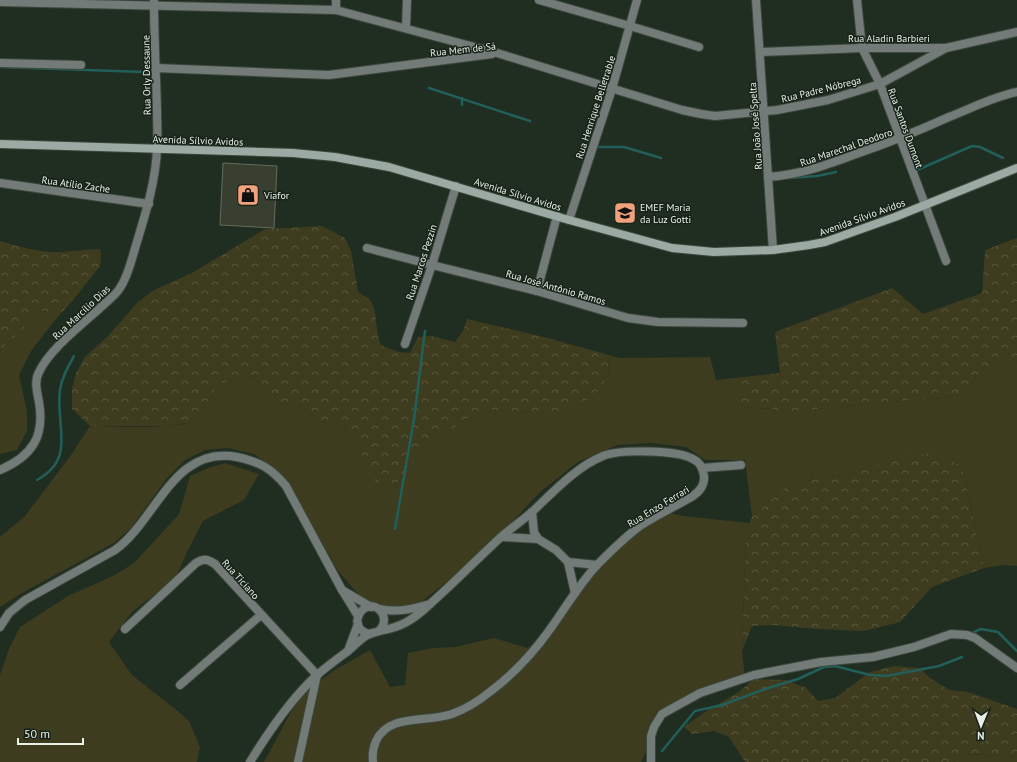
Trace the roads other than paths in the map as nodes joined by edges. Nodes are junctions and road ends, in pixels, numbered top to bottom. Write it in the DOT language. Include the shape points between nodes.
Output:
graph roads {
  1 [pos="336,0"];
  2 [pos="407,0"];
  3 [pos="539,0"];
  4 [pos="637,0"];
  5 [pos="756,0"];
  6 [pos="857,0"];
  7 [pos="0,2"];
  8 [pos="154,3"];
  9 [pos="336,10"];
  10 [pos="630,26"];
  11 [pos="406,28"];
  12 [pos="1017,32"];
  13 [pos="699,47"];
  14 [pos="862,48"];
  15 [pos="946,48"];
  16 [pos="760,52"];
  17 [pos="497,53"];
  18 [pos="0,63"];
  19 [pos="81,65"];
  20 [pos="156,68"];
  21 [pos="880,84"];
  22 [pos="612,89"];
  23 [pos="1017,92"];
  24 [pos="763,111"];
  25 [pos="899,139"];
  26 [pos="0,144"];
  27 [pos="157,149"];
  28 [pos="1017,168"];
  29 [pos="768,177"];
  30 [pos="0,183"];
  31 [pos="456,186"];
  32 [pos="149,204"];
  33 [pos="925,205"];
  34 [pos="557,216"];
  35 [pos="569,220"];
  36 [pos="367,248"];
  37 [pos="773,250"];
  38 [pos="946,261"];
  39 [pos="432,265"];
  40 [pos="537,291"];
  41 [pos="743,323"];
  42 [pos="405,344"];
  43 [pos="741,465"];
  44 [pos="702,468"];
  45 [pos="0,470"];
  46 [pos="532,512"];
  47 [pos="502,537"];
  48 [pos="538,539"];
  49 [pos="568,562"];
  50 [pos="597,565"];
  51 [pos="342,590"];
  52 [pos="575,593"];
  53 [pos="430,604"];
  54 [pos="375,608"];
  55 [pos="261,615"];
  56 [pos="358,620"];
  57 [pos="0,627"];
  58 [pos="125,629"];
  59 [pos="374,632"];
  60 [pos="348,651"];
  61 [pos="1017,668"];
  62 [pos="317,675"];
  63 [pos="180,685"];
  64 [pos="250,762"];
  65 [pos="298,762"];
  66 [pos="373,762"];
  67 [pos="651,762"];
  1 -- 9 [label="street"];
  2 -- 11 [label="street"];
  3 -- 10 [label="street"];
  4 -- 10 [label="street, Rua Henrique Belletrable"];
  5 -- 16 [label="street, Rua João José Spelta"];
  6 -- 14 [label="street, Rua Santos Dumont"];
  7 -- 8 [label="street"];
  8 -- 9 [label="street"];
  8 -- 20 [label="street, Rua Orly Dessaune"];
  9 -- 11 [label="street"];
  10 -- 13 [label="street"];
  10 -- 22 [label="street, Rua Henrique Belletrable"];
  11 -- 17 [label="street"];
  12 -- 15 [label="street, Rua Aladin Barbieri"];
  14 -- 15 [label="street, Rua Aladin Barbieri"];
  14 -- 16 [label="street, Rua Aladin Barbieri"];
  14 -- 21 [label="street, Rua Santos Dumont"];
  15 -- 21 [label="street, Rua Padre Nóbrega"];
  16 -- 24 [label="street, Rua João José Spelta"];
  17 -- 20 [label="street, Rua Mem de Sá" via="329,75"];
  17 -- 22 [label="street, Rua Mem de Sá"];
  18 -- 19 [label="street"];
  20 -- 27 [label="street, Rua Orly Dessaune"];
  21 -- 24 [label="street, Rua Padre Nóbrega" via="828,100"];
  21 -- 25 [label="street, Rua Santos Dumont"];
  22 -- 24 [label="street, Rua Mem de Sá" via="701,114 715,116"];
  22 -- 35 [label="street, Rua Henrique Belletrable"];
  23 -- 25 [label="street, Rua Marechal Deodoro" via="989,99"];
  24 -- 29 [label="street, Rua João José Spelta"];
  25 -- 29 [label="street, Rua Marechal Deodoro" via="815,169 787,176"];
  25 -- 33 [label="street, Rua Santos Dumont"];
  26 -- 27 [label="main road, Avenida Sílvio Avidos"];
  27 -- 31 [label="main road, Avenida Sílvio Avidos" via="293,153 335,157 389,167"];
  27 -- 32 [label="street, Rua Marcílio Dias"];
  28 -- 33 [label="main road, Avenida Sílvio Avidos"];
  29 -- 37 [label="street, Rua João José Spelta"];
  30 -- 32 [label="street, Rua Atílio Zache"];
  31 -- 34 [label="main road, Avenida Sílvio Avidos"];
  31 -- 39 [label="street, Rua Marcos Pezzin"];
  32 -- 45 [label="street, Rua Marcílio Dias" via="121,287 67,337 39,370 36,384 41,419 32,447 16,463"];
  33 -- 37 [label="main road, Avenida Sílvio Avidos" via="810,246"];
  33 -- 38 [label="street, Rua Santos Dumont"];
  34 -- 35 [label="main road, Avenida Sílvio Avidos"];
  34 -- 40 [label="street"];
  35 -- 37 [label="main road, Avenida Sílvio Avidos" via="672,248 714,252"];
  36 -- 39 [label="street, Rua José Antônio Ramos"];
  39 -- 40 [label="street, Rua José Antônio Ramos"];
  39 -- 42 [label="street, Rua Marcos Pezzin"];
  40 -- 41 [label="street, Rua José Antônio Ramos" via="610,313 644,320"];
  43 -- 44 [label="street"];
  44 -- 46 [label="street" via="692,458 680,455 618,452 592,462 548,495"];
  44 -- 50 [label="street, Rua Enzo Ferrari" via="704,483 696,494 640,526"];
  46 -- 47 [label="street"];
  46 -- 48 [label="street" via="534,532"];
  47 -- 48 [label="street"];
  47 -- 53 [label="street"];
  48 -- 49 [label="street" via="556,550"];
  49 -- 50 [label="street"];
  49 -- 52 [label="street"];
  50 -- 52 [label="street, Rua Enzo Ferrari"];
  51 -- 54 [label="street"];
  51 -- 56 [label="street"];
  51 -- 57 [label="street" via="286,486 278,477 261,464 235,457 207,458 190,466 170,484 124,543 25,600 9,613"];
  52 -- 66 [label="street, Rua Enzo Ferrari" via="551,629 512,675 483,698 453,714 394,724 378,738 373,752"];
  53 -- 54 [label="street" via="396,612"];
  53 -- 59 [label="street" via="403,625"];
  54 -- 56 [label="street" via="363,609"];
  54 -- 59 [label="street" via="382,612 384,624"];
  55 -- 58 [label="street, Rua Ticiano" via="214,564 204,559 196,563"];
  55 -- 62 [label="street, Rua Ticiano"];
  55 -- 63 [label="street"];
  56 -- 59 [label="street" via="363,631"];
  56 -- 60 [label="street"];
  59 -- 60 [label="street"];
  60 -- 62 [label="street"];
  61 -- 67 [label="street" via="975,638 950,634 914,647 874,657 821,662 754,675 700,693 662,714 651,736"];
  62 -- 64 [label="street" via="294,699"];
  62 -- 65 [label="street"];
}
